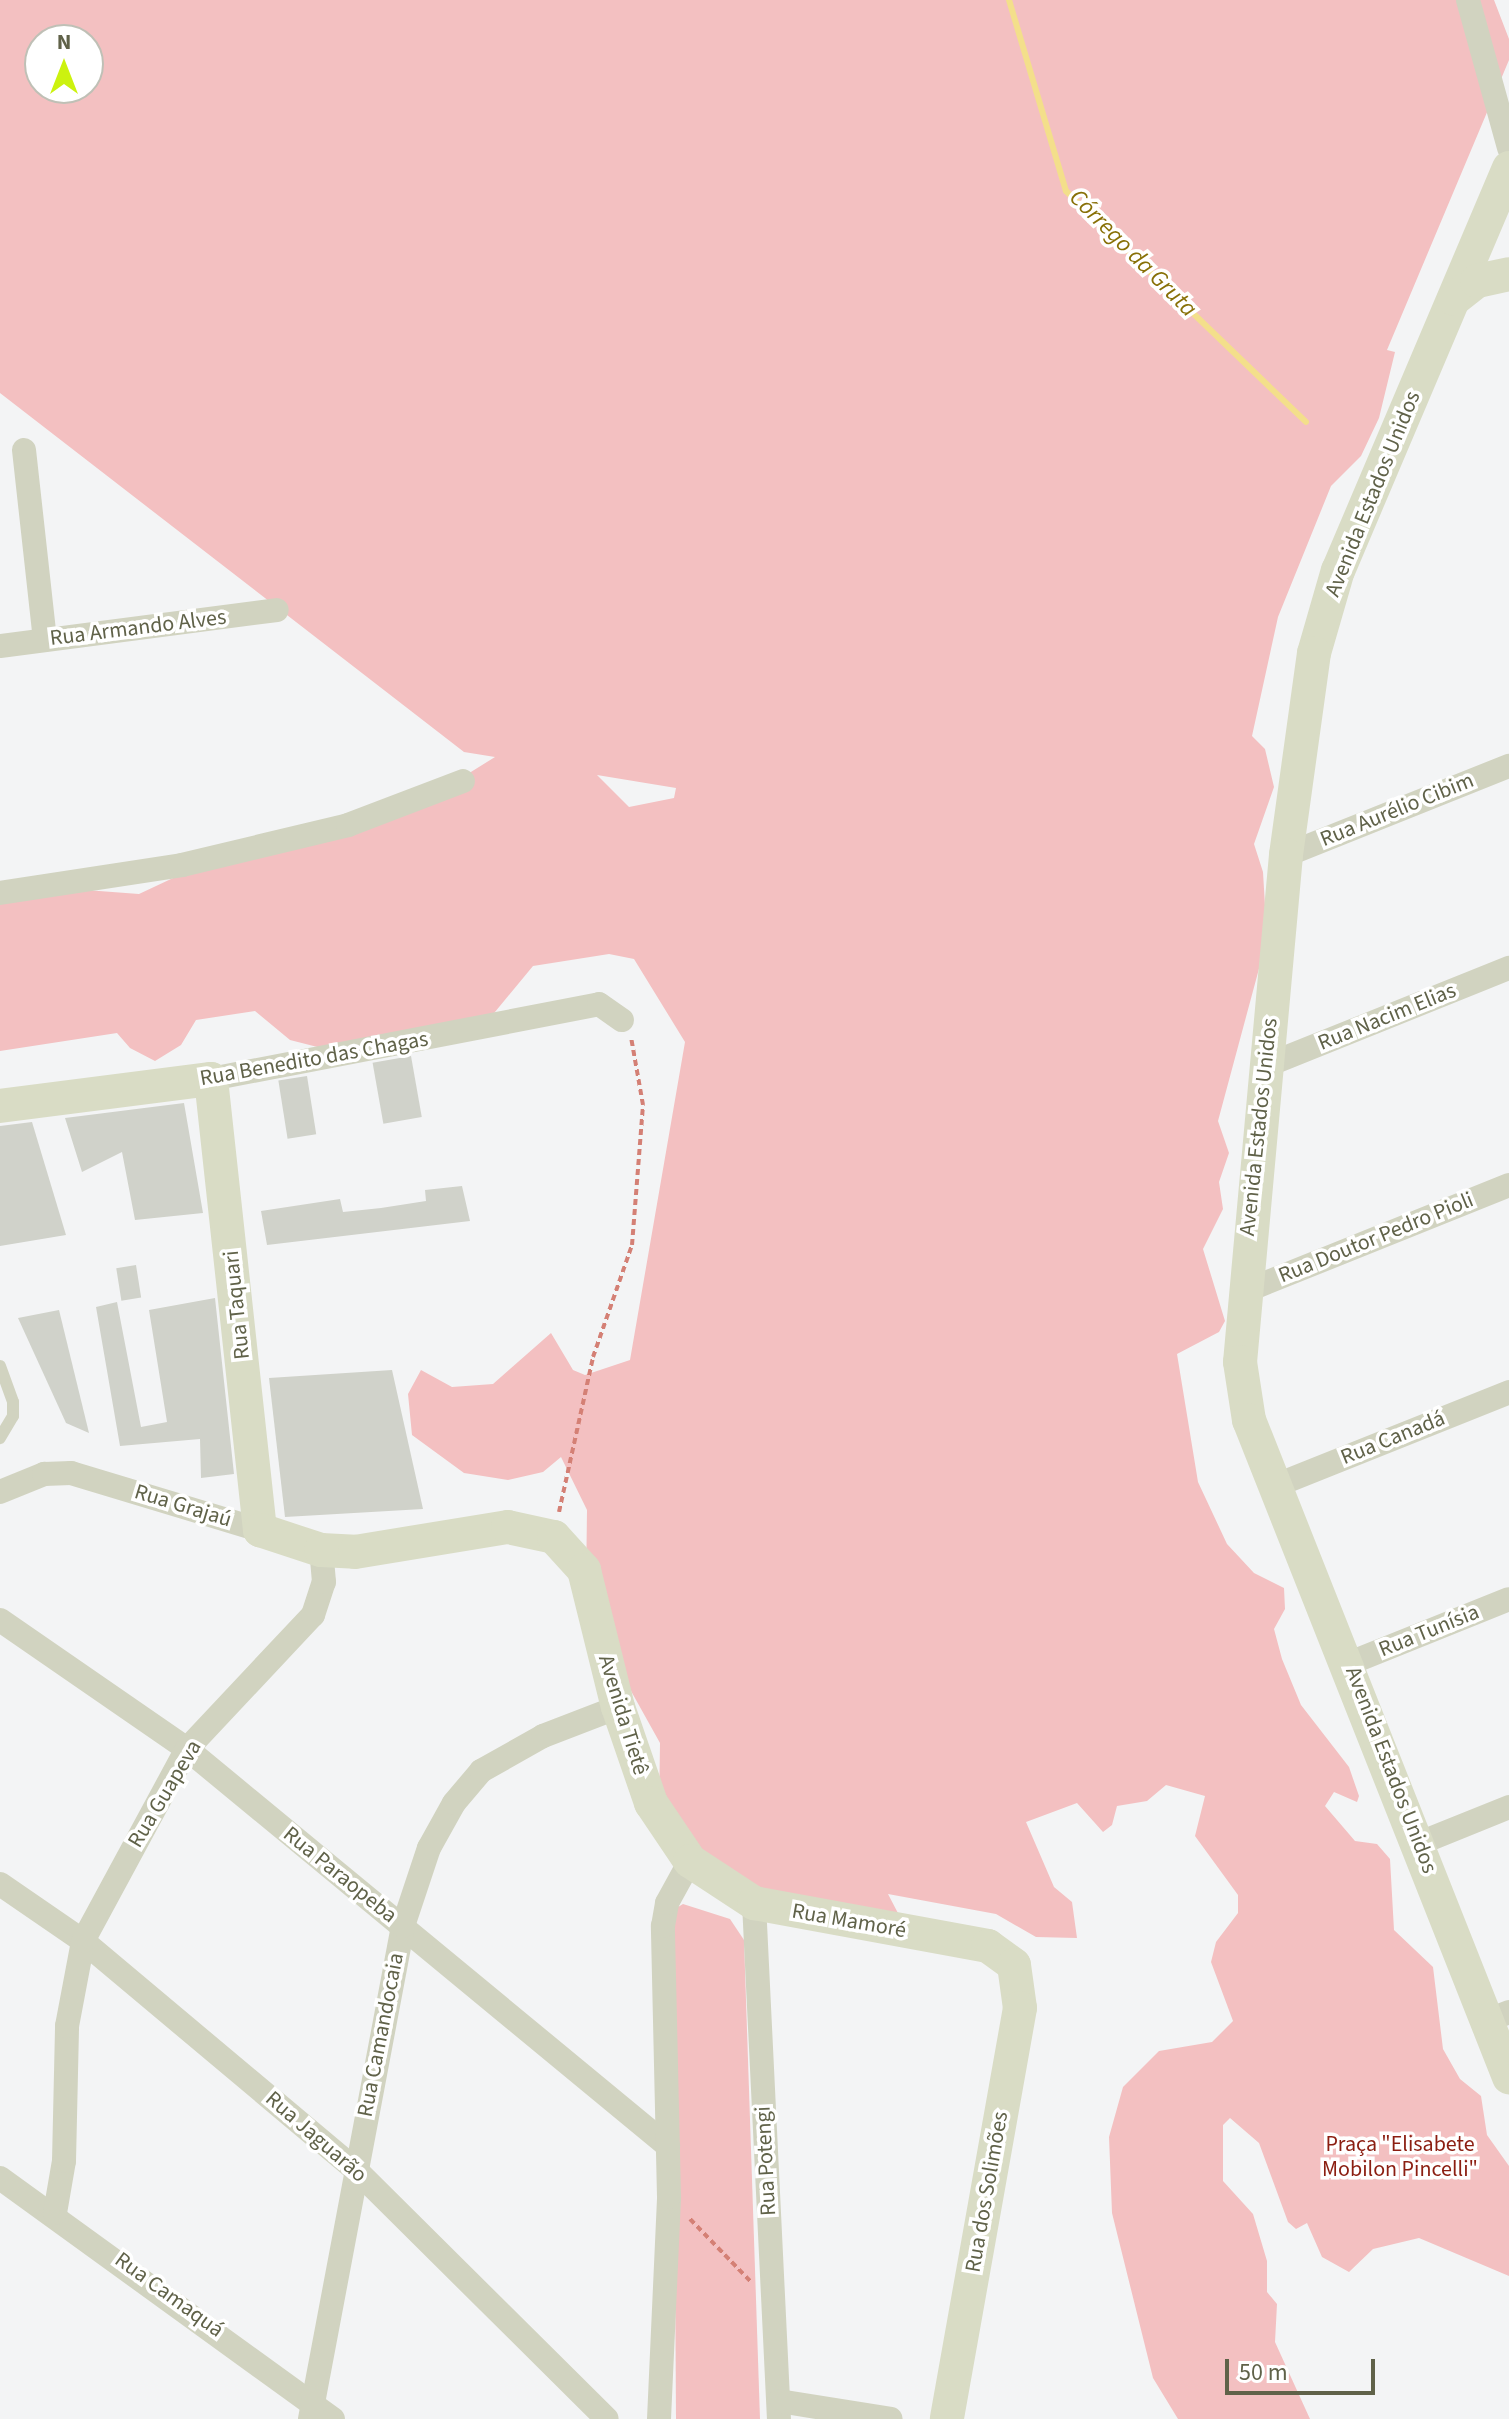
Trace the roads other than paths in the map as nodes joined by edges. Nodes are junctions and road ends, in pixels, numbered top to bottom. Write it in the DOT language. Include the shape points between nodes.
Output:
graph roads {
  1 [pos="1468,0"];
  2 [pos="1509,148"];
  3 [pos="1509,168"];
  4 [pos="1509,274"];
  5 [pos="1454,299"];
  6 [pos="24,450"];
  7 [pos="277,610"];
  8 [pos="45,640"];
  9 [pos="0,646"];
  10 [pos="1509,766"];
  11 [pos="463,781"];
  12 [pos="1286,855"];
  13 [pos="0,893"];
  14 [pos="1509,968"];
  15 [pos="622,1020"];
  16 [pos="1265,1066"];
  17 [pos="211,1079"];
  18 [pos="0,1106"];
  19 [pos="1509,1185"];
  20 [pos="1243,1292"];
  21 [pos="0,1366"];
  22 [pos="1509,1392"];
  23 [pos="0,1438"];
  24 [pos="1277,1485"];
  25 [pos="0,1492"];
  26 [pos="260,1530"];
  27 [pos="321,1550"];
  28 [pos="1509,1599"];
  29 [pos="0,1620"];
  30 [pos="1350,1663"];
  31 [pos="618,1707"];
  32 [pos="187,1749"];
  33 [pos="1509,1807"];
  34 [pos="1420,1843"];
  35 [pos="690,1861"];
  36 [pos="0,1884"];
  37 [pos="754,1903"];
  38 [pos="403,1926"];
  39 [pos="83,1941"];
  40 [pos="1014,1965"];
  41 [pos="1498,2017"];
  42 [pos="1509,2077"];
  43 [pos="668,2146"];
  44 [pos="354,2168"];
  45 [pos="0,2178"];
  46 [pos="55,2213"];
  47 [pos="312,2410"];
  48 [pos="779,2410"];
  49 [pos="333,2419"];
  50 [pos="607,2419"];
  51 [pos="659,2419"];
  52 [pos="891,2419"];
  53 [pos="947,2419"];
  1 -- 2 [label="street"];
  3 -- 5 [label="street, Avenida Estados Unidos"];
  4 -- 5 [label="street" via="1477,281"];
  5 -- 12 [label="street, Avenida Estados Unidos" via="1338,570 1314,653"];
  6 -- 8 [label="street"];
  7 -- 8 [label="street, Rua Armando Alves"];
  8 -- 9 [label="street, Rua Armando Alves"];
  10 -- 12 [label="street, Rua Aurélio Cibim"];
  11 -- 13 [label="street" via="348,825 212,857"];
  12 -- 16 [label="street, Avenida Estados Unidos"];
  14 -- 16 [label="street, Rua Nacim Elias"];
  15 -- 17 [label="street, Rua Benedito das Chagas" via="599,1004"];
  16 -- 20 [label="street, Avenida Estados Unidos"];
  17 -- 18 [label="street, Rua Benedito das Chagas"];
  17 -- 26 [label="street, Rua Taquari"];
  19 -- 20 [label="street, Rua Doutor Pedro Pioli"];
  20 -- 24 [label="street, Avenida Estados Unidos" via="1240,1362 1249,1420"];
  21 -- 23 [label="lane" via="13,1416"];
  22 -- 24 [label="street, Rua Canadá"];
  24 -- 30 [label="street, Avenida Estados Unidos"];
  25 -- 26 [label="street, Rua Grajaú" via="44,1474 96,1479"];
  26 -- 27 [label="street, Rua Grajaú"];
  27 -- 31 [label="street, Avenida Tietê" via="355,1552 508,1527 554,1537 584,1570"];
  27 -- 32 [label="street, Rua Guapeva" via="324,1582 313,1615"];
  28 -- 30 [label="street, Rua Tunísia"];
  29 -- 32 [label="street, Rua Paraopeba"];
  30 -- 34 [label="street, Avenida Estados Unidos"];
  31 -- 35 [label="street, Avenida Tietê" via="651,1803"];
  31 -- 38 [label="street, Rua Camandocaia" via="531,1741 481,1771 429,1848"];
  32 -- 38 [label="street, Rua Paraopeba"];
  32 -- 39 [label="street, Rua Guapeva"];
  33 -- 34 [label="street"];
  34 -- 41 [label="street, Avenida Estados Unidos"];
  35 -- 37 [label="street, Rua Mamoré"];
  35 -- 43 [label="street" via="667,1903 663,1926"];
  36 -- 39 [label="street, Rua Jaguarão"];
  37 -- 40 [label="street, Rua Mamoré" via="988,1946"];
  37 -- 48 [label="street, Rua Potengi"];
  38 -- 43 [label="street, Rua Paraopeba"];
  38 -- 44 [label="street, Rua Camandocaia"];
  39 -- 44 [label="street, Rua Jaguarão"];
  39 -- 46 [label="street, Rua Guapeva" via="67,2026 64,2161"];
  40 -- 53 [label="street, Rua dos Solimões" via="1020,2008"];
  41 -- 42 [label="street, Avenida Estados Unidos"];
  43 -- 51 [label="street"];
  44 -- 47 [label="street, Rua Camandocaia"];
  44 -- 50 [label="street, Rua Jaguarão"];
  45 -- 46 [label="street, Rua Camaquá"];
  46 -- 47 [label="street, Rua Camaquá"];
  47 -- 49 [label="street, Rua Camaquá"];
  48 -- 52 [label="street"];
}
